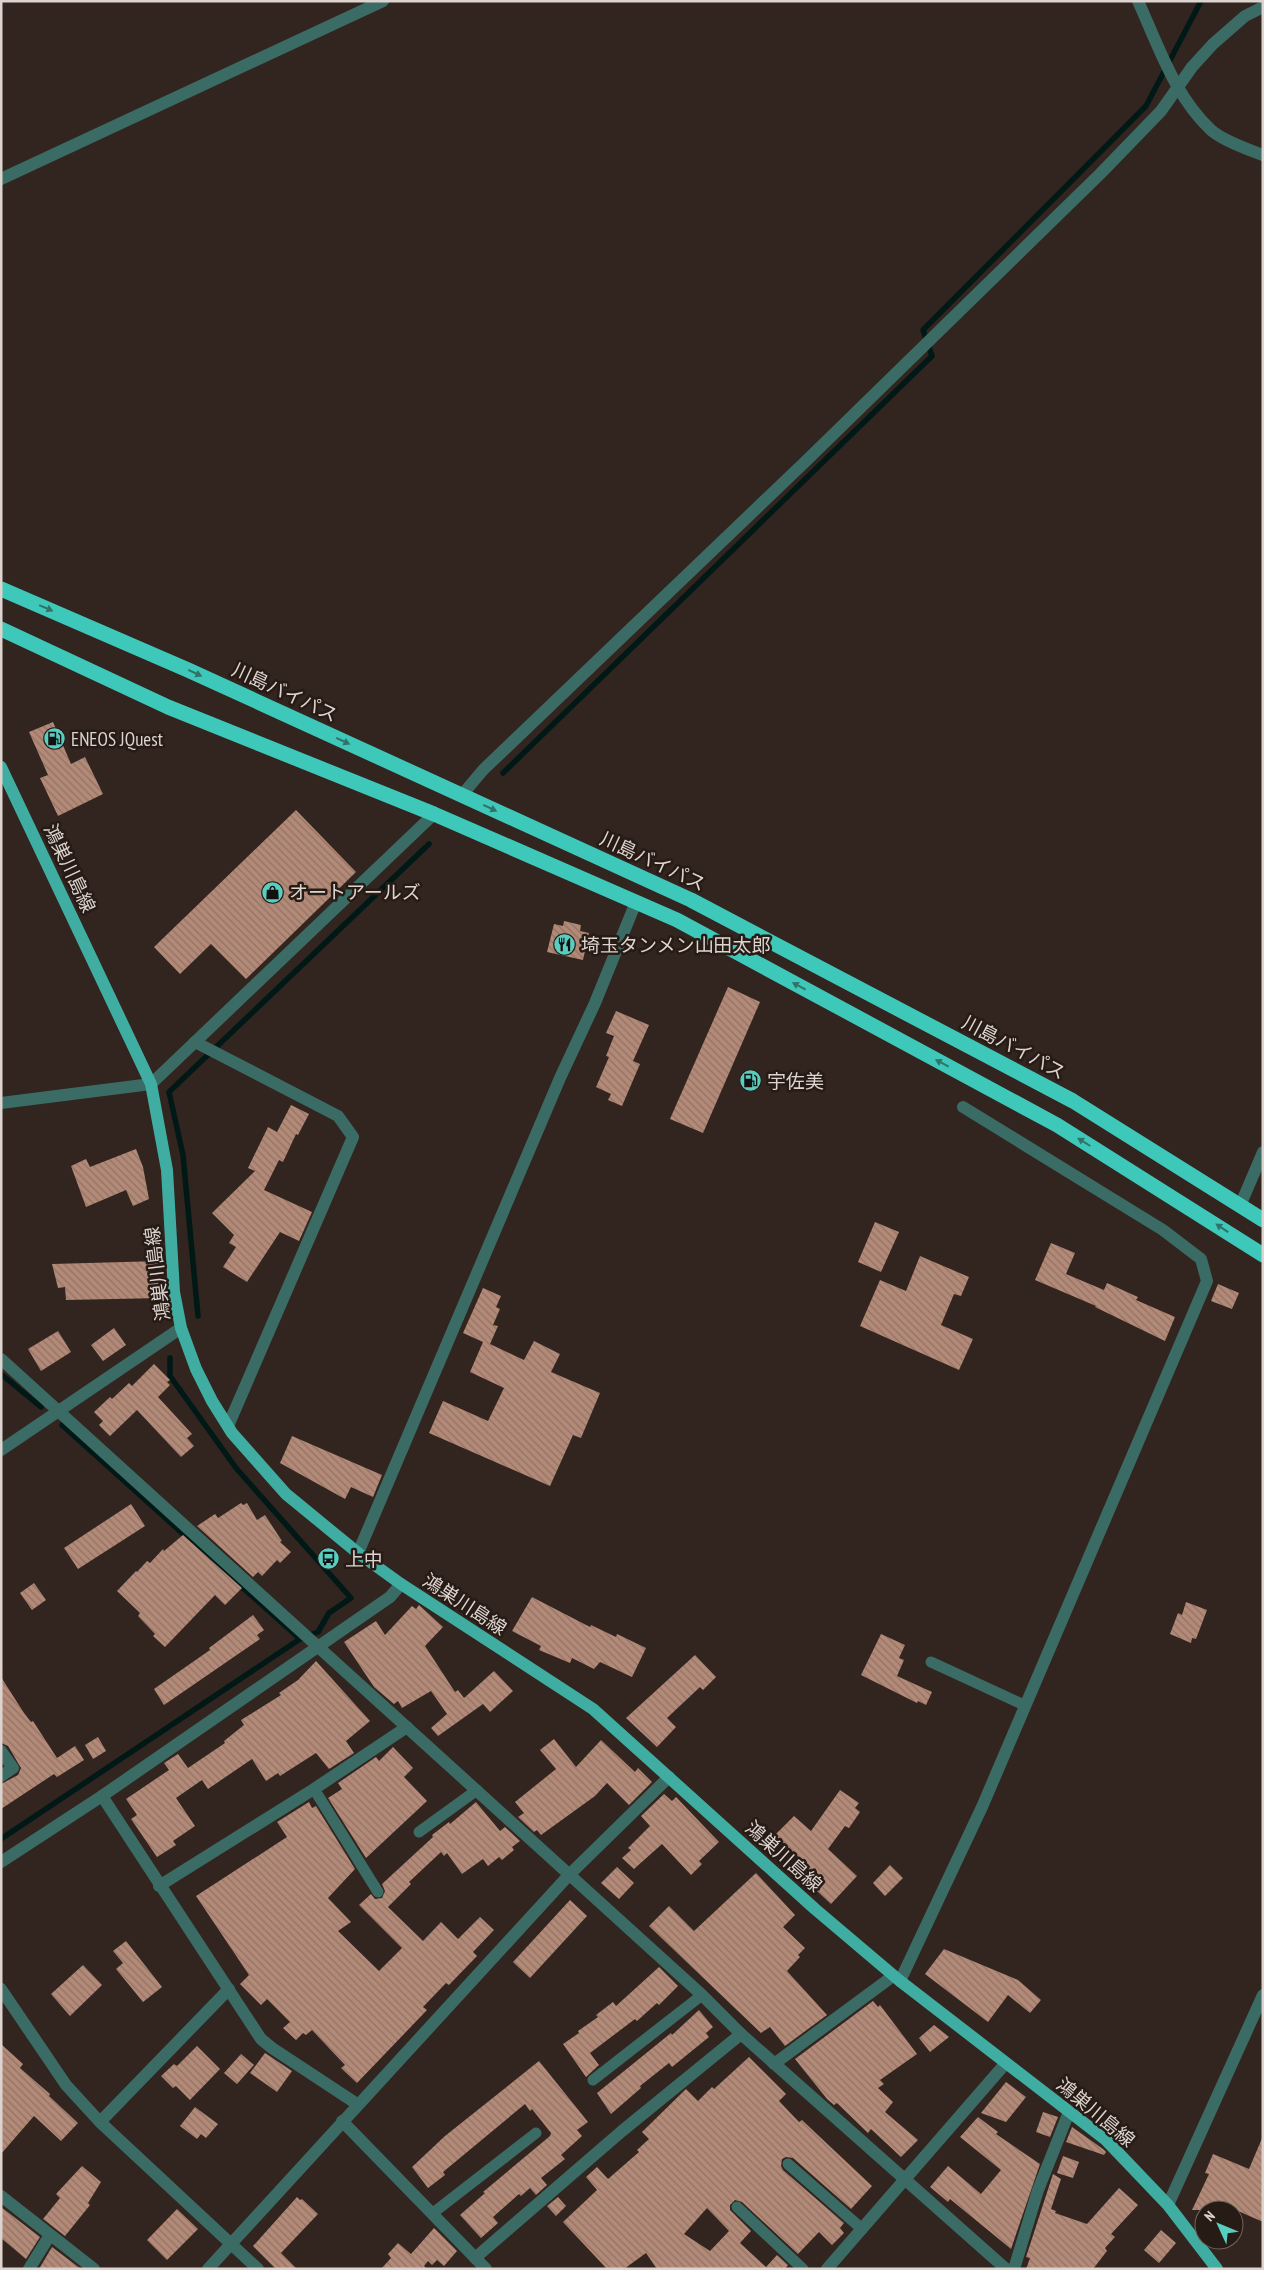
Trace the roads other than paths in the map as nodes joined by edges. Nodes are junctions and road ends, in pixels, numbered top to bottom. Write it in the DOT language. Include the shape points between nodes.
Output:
graph roads {
  1 [pos="383,1"];
  2 [pos="1138,1"];
  3 [pos="1263,7"];
  4 [pos="1178,87"];
  5 [pos="1263,155"];
  6 [pos="1,179"];
  7 [pos="1,589"];
  8 [pos="1,628"];
  9 [pos="1,767"];
  10 [pos="462,795"];
  11 [pos="434,814"];
  12 [pos="636,902"];
  13 [pos="195,1042"];
  14 [pos="151,1084"];
  15 [pos="1,1103"];
  16 [pos="963,1107"];
  17 [pos="1263,1152"];
  18 [pos="1240,1206"];
  19 [pos="1263,1220"];
  20 [pos="1263,1255"];
  21 [pos="181,1328"];
  22 [pos="1,1359"];
  23 [pos="60,1411"];
  24 [pos="228,1426"];
  25 [pos="1,1450"];
  26 [pos="358,1553"];
  27 [pos="401,1584"];
  28 [pos="318,1646"];
  29 [pos="931,1662"];
  30 [pos="1024,1705"];
  31 [pos="406,1727"];
  32 [pos="1,1750"];
  33 [pos="1,1776"];
  34 [pos="669,1777"];
  35 [pos="314,1789"];
  36 [pos="476,1790"];
  37 [pos="102,1796"];
  38 [pos="419,1832"];
  39 [pos="1,1862"];
  40 [pos="569,1875"];
  41 [pos="159,1886"];
  42 [pos="378,1892"];
  43 [pos="897,1978"];
  44 [pos="1,1989"];
  45 [pos="229,1989"];
  46 [pos="702,1995"];
  47 [pos="1263,1995"];
  48 [pos="742,2034"];
  49 [pos="774,2064"];
  50 [pos="1005,2064"];
  51 [pos="593,2080"];
  52 [pos="357,2104"];
  53 [pos="1069,2112"];
  54 [pos="342,2121"];
  55 [pos="100,2122"];
  56 [pos="536,2133"];
  57 [pos="788,2164"];
  58 [pos="904,2180"];
  59 [pos="1,2196"];
  60 [pos="1168,2205"];
  61 [pos="738,2207"];
  62 [pos="433,2213"];
  63 [pos="862,2229"];
  64 [pos="50,2235"];
  65 [pos="230,2244"];
  66 [pos="475,2258"];
  67 [pos="1215,2267"];
  68 [pos="29,2269"];
  69 [pos="94,2269"];
  70 [pos="208,2269"];
  71 [pos="258,2269"];
  72 [pos="486,2269"];
  73 [pos="803,2269"];
  74 [pos="827,2269"];
  75 [pos="1006,2269"];
  76 [pos="1014,2269"];
  1 -- 6 [label="street"];
  2 -- 4 [label="street"];
  3 -- 4 [label="street" via="1245,16 1213,44"];
  4 -- 5 [label="street" via="1213,131"];
  4 -- 10 [label="street" via="1161,111 1100,174 483,770"];
  7 -- 10 [label="highway, 川島バイパス, one-way"];
  8 -- 11 [label="highway" via="168,707"];
  9 -- 14 [label="main road, 鴻巣川島線"];
  10 -- 18 [label="highway, 川島バイパス, one-way" via="691,900 1073,1101"];
  11 -- 12 [label="highway"];
  11 -- 13 [label="street"];
  20 -- 12 [label="highway, one-way" via="1057,1125 677,920"];
  12 -- 26 [label="street"];
  13 -- 14 [label="street"];
  13 -- 24 [label="street" via="338,1116 353,1137"];
  14 -- 15 [label="street"];
  14 -- 21 [label="main road, 鴻巣川島線" via="167,1170 174,1292"];
  16 -- 30 [label="street" via="1164,1230 1201,1259 1207,1281"];
  17 -- 18 [label="street"];
  18 -- 19 [label="highway, 川島バイパス"];
  21 -- 23 [label="street"];
  21 -- 24 [label="main road, 鴻巣川島線" via="196,1370"];
  22 -- 23 [label="street"];
  23 -- 25 [label="street"];
  23 -- 28 [label="street"];
  24 -- 26 [label="main road, 鴻巣川島線" via="286,1494"];
  26 -- 27 [label="main road, 鴻巣川島線"];
  27 -- 28 [label="street" via="390,1597"];
  27 -- 34 [label="main road, 鴻巣川島線" via="593,1709"];
  28 -- 31 [label="street"];
  28 -- 37 [label="street"];
  29 -- 30 [label="lane"];
  30 -- 43 [label="street" via="982,1807"];
  31 -- 35 [label="street"];
  31 -- 36 [label="street"];
  32 -- 33 [label="street" via="13,1768"];
  34 -- 40 [label="street"];
  34 -- 43 [label="main road, 鴻巣川島線" via="815,1910"];
  35 -- 41 [label="street"];
  35 -- 42 [label="lane"];
  36 -- 38 [label="lane"];
  36 -- 40 [label="street"];
  37 -- 39 [label="street"];
  37 -- 41 [label="street"];
  40 -- 46 [label="street"];
  40 -- 52 [label="street"];
  41 -- 45 [label="street"];
  43 -- 49 [label="street"];
  43 -- 50 [label="main road, 鴻巣川島線"];
  44 -- 55 [label="street" via="66,2085"];
  45 -- 52 [label="street" via="261,2039"];
  45 -- 55 [label="street"];
  46 -- 48 [label="street"];
  46 -- 51 [label="lane"];
  47 -- 60 [label="street"];
  48 -- 49 [label="street"];
  48 -- 66 [label="street" via="622,2131"];
  49 -- 58 [label="street"];
  50 -- 53 [label="main road, 鴻巣川島線"];
  50 -- 58 [label="street"];
  52 -- 54 [label="street"];
  53 -- 60 [label="main road, 鴻巣川島線" via="1106,2140"];
  53 -- 76 [label="street" via="1038,2190"];
  54 -- 62 [label="street"];
  54 -- 65 [label="street"];
  55 -- 65 [label="street"];
  56 -- 62 [label="lane"];
  57 -- 63 [label="lane"];
  58 -- 63 [label="street"];
  58 -- 75 [label="street"];
  59 -- 64 [label="street"];
  60 -- 67 [label="main road, 鴻巣川島線"];
  61 -- 73 [label="lane"];
  62 -- 66 [label="street"];
  63 -- 74 [label="street"];
  64 -- 68 [label="street"];
  64 -- 69 [label="street"];
  65 -- 70 [label="street"];
  65 -- 71 [label="street"];
  66 -- 72 [label="street"];
}
